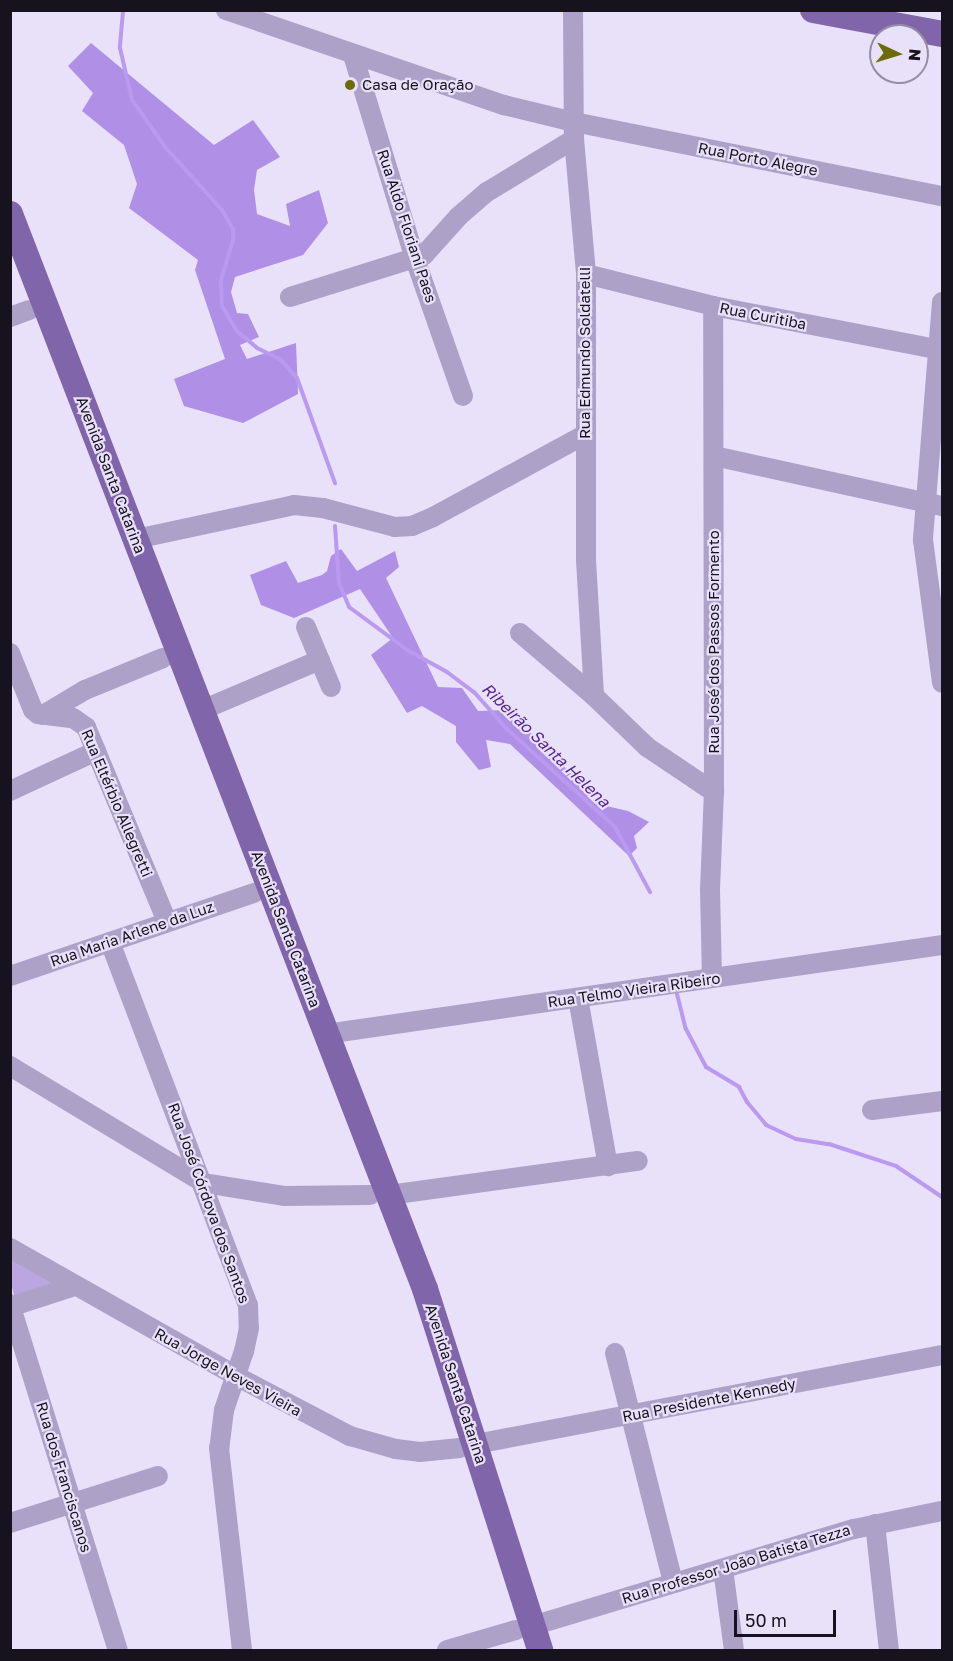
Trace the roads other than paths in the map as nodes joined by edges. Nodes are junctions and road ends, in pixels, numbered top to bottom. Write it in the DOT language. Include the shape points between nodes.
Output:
graph roads {
  1 [pos="226,10"];
  2 [pos="573,10"];
  3 [pos="813,10"];
  4 [pos="895,10"];
  5 [pos="942,19"];
  6 [pos="942,34"];
  7 [pos="353,55"];
  8 [pos="574,131"];
  9 [pos="942,196"];
  10 [pos="10,214"];
  11 [pos="415,259"];
  12 [pos="10,262"];
  13 [pos="586,274"];
  14 [pos="290,297"];
  15 [pos="942,302"];
  16 [pos="713,306"];
  17 [pos="20,314"];
  18 [pos="940,350"];
  19 [pos="463,396"];
  20 [pos="586,434"];
  21 [pos="714,456"];
  22 [pos="933,505"];
  23 [pos="136,539"];
  24 [pos="306,627"];
  25 [pos="520,633"];
  26 [pos="11,657"];
  27 [pos="163,658"];
  28 [pos="320,660"];
  29 [pos="942,682"];
  30 [pos="331,687"];
  31 [pos="594,696"];
  32 [pos="201,710"];
  33 [pos="43,715"];
  34 [pos="96,751"];
  35 [pos="10,791"];
  36 [pos="714,792"];
  37 [pos="254,893"];
  38 [pos="167,922"];
  39 [pos="110,942"];
  40 [pos="942,945"];
  41 [pos="10,976"];
  42 [pos="712,978"];
  43 [pos="578,998"];
  44 [pos="326,1034"];
  45 [pos="10,1066"];
  46 [pos="942,1101"];
  47 [pos="872,1110"];
  48 [pos="638,1161"];
  49 [pos="608,1166"];
  50 [pos="204,1183"];
  51 [pos="379,1195"];
  52 [pos="10,1248"];
  53 [pos="75,1286"];
  54 [pos="11,1305"];
  55 [pos="615,1353"];
  56 [pos="942,1355"];
  57 [pos="236,1376"];
  58 [pos="630,1415"];
  59 [pos="468,1446"];
  60 [pos="158,1476"];
  61 [pos="73,1504"];
  62 [pos="942,1511"];
  63 [pos="10,1523"];
  64 [pos="875,1524"];
  65 [pos="723,1569"];
  66 [pos="673,1582"];
  67 [pos="524,1636"];
  68 [pos="118,1650"];
  69 [pos="242,1650"];
  70 [pos="447,1650"];
  71 [pos="540,1650"];
  72 [pos="734,1650"];
  73 [pos="889,1650"];
  1 -- 7 [label="street, Rua Porto Alegre"];
  2 -- 8 [label="street, Rua Edmundo Soldatelli"];
  3 -- 6 [label="main road"];
  4 -- 5 [label="main road"];
  7 -- 8 [label="street, Rua Porto Alegre"];
  7 -- 11 [label="street, Rua Aldo Floriani Paes"];
  8 -- 9 [label="street, Rua Porto Alegre"];
  8 -- 11 [label="street" via="487,192 459,216 433,247"];
  8 -- 13 [label="street, Rua Edmundo Soldatelli"];
  10 -- 23 [label="main road, Avenida Santa Catarina"];
  11 -- 14 [label="street"];
  11 -- 19 [label="street, Rua Aldo Floriani Paes"];
  12 -- 17 [label="main road, Avenida Santa Catarina"];
  13 -- 16 [label="street, Rua Curitiba"];
  13 -- 20 [label="street, Rua Edmundo Soldatelli"];
  15 -- 18 [label="street"];
  16 -- 18 [label="street, Rua Curitiba"];
  16 -- 21 [label="street, Rua José dos Passos Formento"];
  17 -- 27 [label="main road, Avenida Santa Catarina"];
  18 -- 22 [label="street"];
  20 -- 23 [label="street" via="412,526 395,527 323,508 294,505"];
  20 -- 31 [label="street, Rua Edmundo Soldatelli" via="586,585"];
  21 -- 22 [label="street"];
  21 -- 36 [label="street, Rua José dos Passos Formento"];
  22 -- 29 [label="street" via="924,567"];
  23 -- 32 [label="main road, Avenida Santa Catarina"];
  24 -- 28 [label="street"];
  25 -- 31 [label="street"];
  26 -- 33 [label="street" via="33,711"];
  27 -- 33 [label="street" via="85,690"];
  27 -- 37 [label="main road, Avenida Santa Catarina"];
  28 -- 30 [label="street"];
  28 -- 32 [label="street"];
  31 -- 36 [label="street" via="646,747"];
  32 -- 44 [label="main road, Avenida Santa Catarina"];
  33 -- 34 [label="street, Rua Eltérbio Allegretti" via="80,720"];
  34 -- 35 [label="street"];
  34 -- 38 [label="street, Rua Eltérbio Allegretti"];
  36 -- 42 [label="street, Rua José dos Passos Formento"];
  37 -- 38 [label="street, Rua Maria Arlene da Luz"];
  37 -- 51 [label="main road, Avenida Santa Catarina"];
  38 -- 39 [label="street, Rua Maria Arlene da Luz"];
  39 -- 41 [label="street, Rua Maria Arlene da Luz"];
  39 -- 50 [label="street, Rua José Córdova dos Santos"];
  40 -- 42 [label="street, Rua Telmo Vieira Ribeiro"];
  42 -- 43 [label="street, Rua Telmo Vieira Ribeiro"];
  43 -- 44 [label="street, Rua Telmo Vieira Ribeiro"];
  43 -- 49 [label="street"];
  44 -- 51 [label="main road, Avenida Santa Catarina"];
  45 -- 50 [label="street"];
  46 -- 47 [label="street"];
  48 -- 49 [label="street"];
  49 -- 51 [label="street"];
  50 -- 51 [label="street" via="284,1196"];
  50 -- 57 [label="street, Rua José Córdova dos Santos" via="248,1305 249,1328"];
  51 -- 59 [label="main road, Avenida Santa Catarina" via="430,1351"];
  52 -- 53 [label="street, Rua Jorge Neves Vieira"];
  53 -- 54 [label="street"];
  53 -- 57 [label="street, Rua Jorge Neves Vieira"];
  54 -- 61 [label="street, Rua dos Franciscanos"];
  55 -- 58 [label="street"];
  56 -- 58 [label="street, Rua Presidente Kennedy"];
  57 -- 59 [label="street, Rua Jorge Neves Vieira" via="319,1422 371,1444 420,1452"];
  57 -- 69 [label="street, Rua José Córdova dos Santos" via="224,1410 219,1448"];
  58 -- 59 [label="street, Rua Presidente Kennedy"];
  58 -- 66 [label="street"];
  59 -- 67 [label="main road, Avenida Santa Catarina"];
  60 -- 61 [label="street"];
  61 -- 63 [label="street"];
  61 -- 68 [label="street, Rua dos Franciscanos"];
  62 -- 64 [label="street, Rua Professor João Batista Tezza"];
  64 -- 65 [label="street, Rua Professor João Batista Tezza"];
  64 -- 73 [label="street"];
  65 -- 66 [label="street, Rua Professor João Batista Tezza"];
  65 -- 72 [label="street"];
  66 -- 67 [label="street, Rua Professor João Batista Tezza"];
  67 -- 70 [label="street, Rua Professor João Batista Tezza"];
  67 -- 71 [label="main road, Avenida Santa Catarina"];
}
